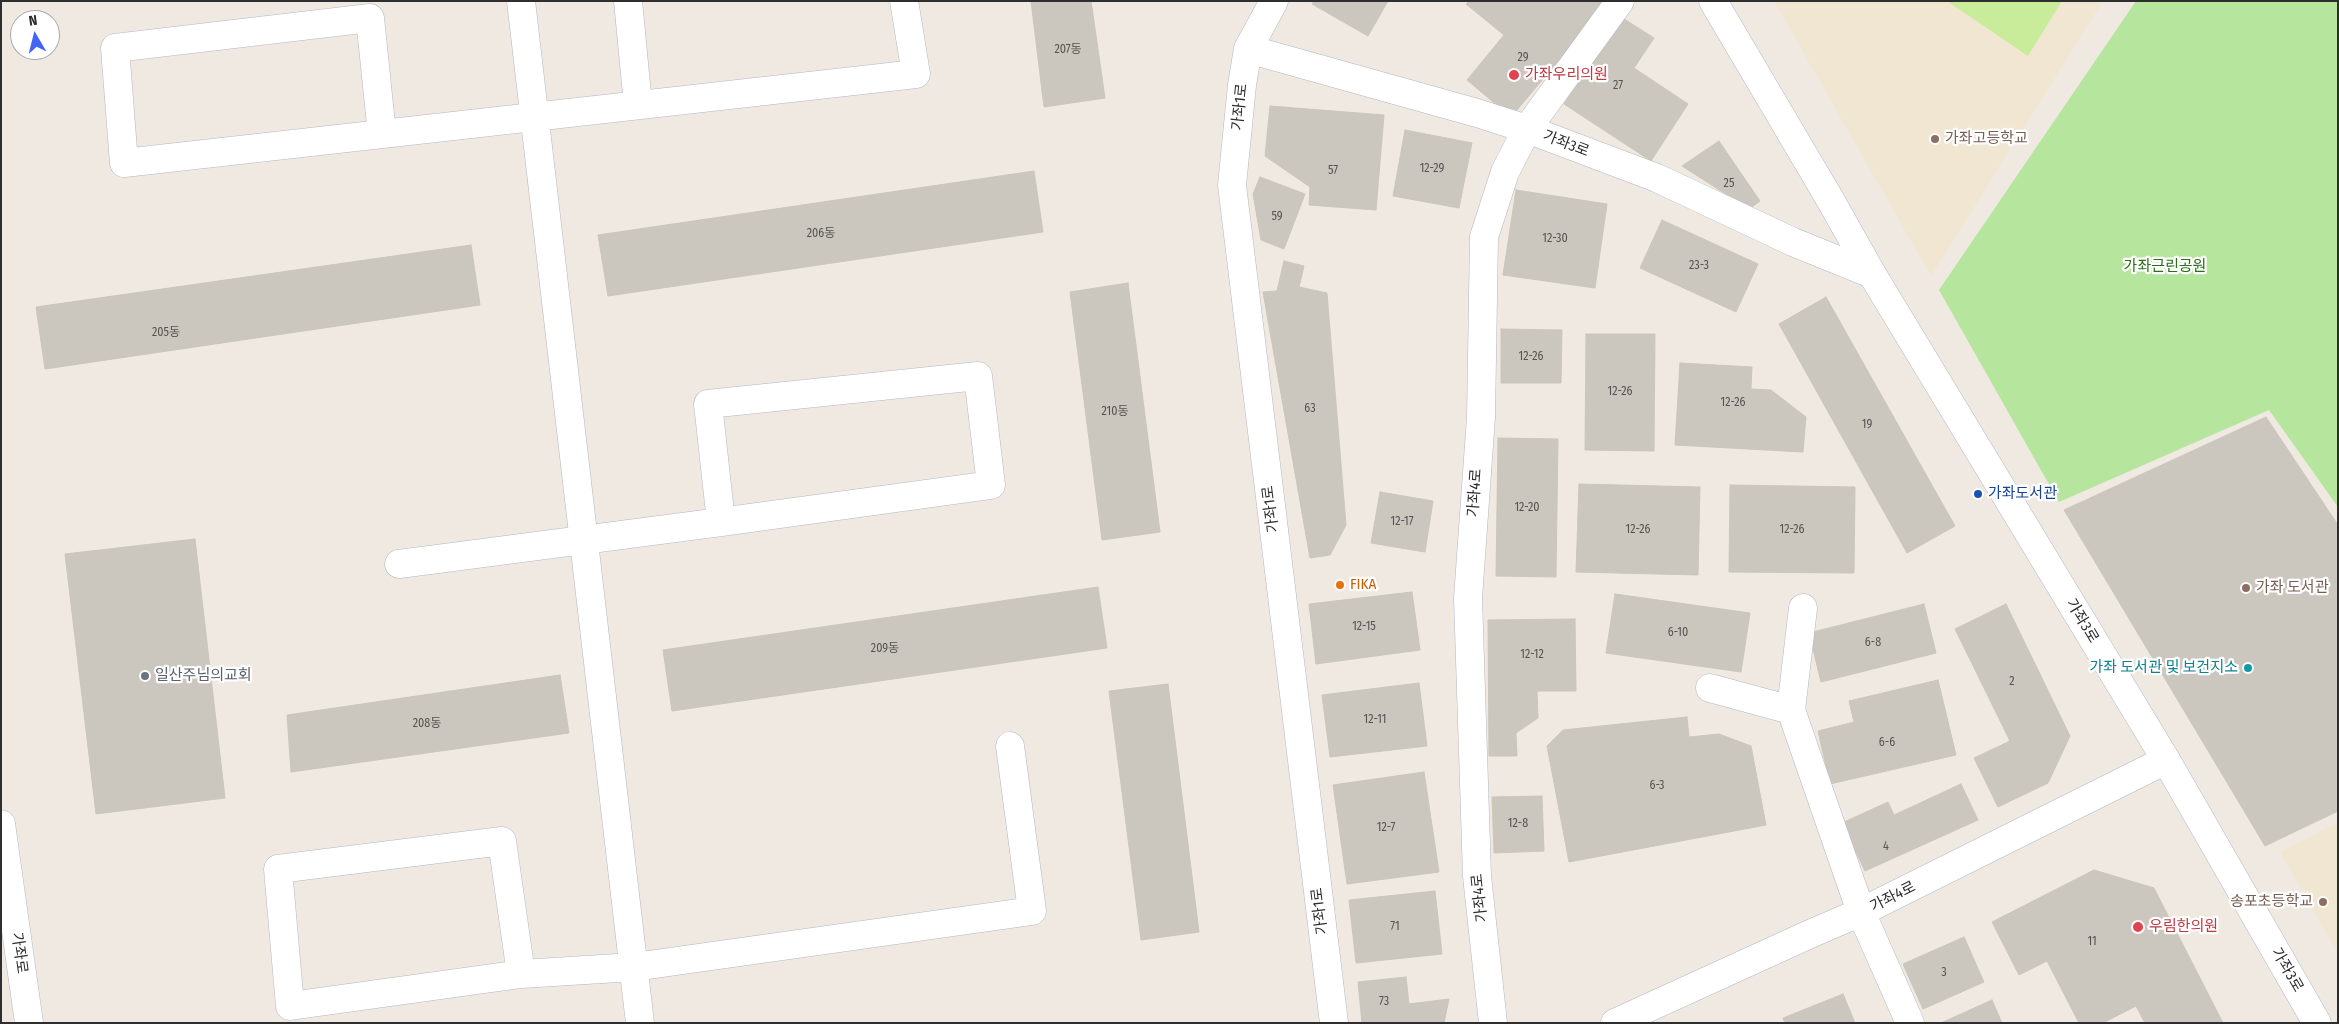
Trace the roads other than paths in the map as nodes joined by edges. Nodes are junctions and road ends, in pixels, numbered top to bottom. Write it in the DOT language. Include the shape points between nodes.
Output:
graph roads {
  1 [pos="521,1"];
  2 [pos="628,1"];
  3 [pos="904,1"];
  4 [pos="1274,1"];
  5 [pos="1620,1"];
  6 [pos="1713,1"];
  7 [pos="1248,49"];
  8 [pos="638,105"];
  9 [pos="534,118"];
  10 [pos="1527,129"];
  11 [pos="382,134"];
  12 [pos="1872,274"];
  13 [pos="721,522"];
  14 [pos="584,539"];
  15 [pos="399,564"];
  16 [pos="1803,608"];
  17 [pos="1710,688"];
  18 [pos="1791,710"];
  19 [pos="1010,746"];
  20 [pos="2166,760"];
  21 [pos="1,824"];
  22 [pos="1861,912"];
  23 [pos="634,967"];
  24 [pos="521,974"];
  25 [pos="29,1023"];
  26 [pos="640,1023"];
  27 [pos="1334,1023"];
  28 [pos="1493,1023"];
  29 [pos="1615,1023"];
  30 [pos="1910,1023"];
  31 [pos="2317,1023"];
  1 -- 9 [label="street"];
  2 -- 8 [label="street"];
  3 -- 8 [label="street" via="916,74"];
  4 -- 7 [label="street, 가좌1로"];
  5 -- 10 [label="street, 가좌4로"];
  6 -- 12 [label="street, 가좌3로"];
  7 -- 10 [label="street, 가좌3로"];
  7 -- 27 [label="street, 가좌1로" via="1232,185"];
  8 -- 9 [label="street"];
  9 -- 11 [label="street"];
  9 -- 14 [label="street"];
  10 -- 12 [label="street, 가좌3로" via="1657,178 1793,242"];
  10 -- 28 [label="street, 가좌4로" via="1505,172 1484,238 1481,417 1468,598 1477,876"];
  11 -- 11 [label="street" via="124,163 115,48 370,18"];
  12 -- 20 [label="street, 가좌3로"];
  13 -- 13 [label="street" via="708,404 978,376 991,485"];
  13 -- 14 [label="street"];
  14 -- 15 [label="street"];
  14 -- 23 [label="street"];
  16 -- 18 [label="street"];
  17 -- 18 [label="street"];
  18 -- 22 [label="street"];
  19 -- 23 [label="street" via="1032,911"];
  20 -- 22 [label="street, 가좌4로"];
  20 -- 31 [label="street, 가좌3로"];
  21 -- 25 [label="street, 가좌로"];
  22 -- 29 [label="street, 가좌4로"];
  22 -- 30 [label="street"];
  23 -- 24 [label="street"];
  23 -- 26 [label="street"];
  24 -- 24 [label="street" via="290,1006 278,869 502,841"];
}
